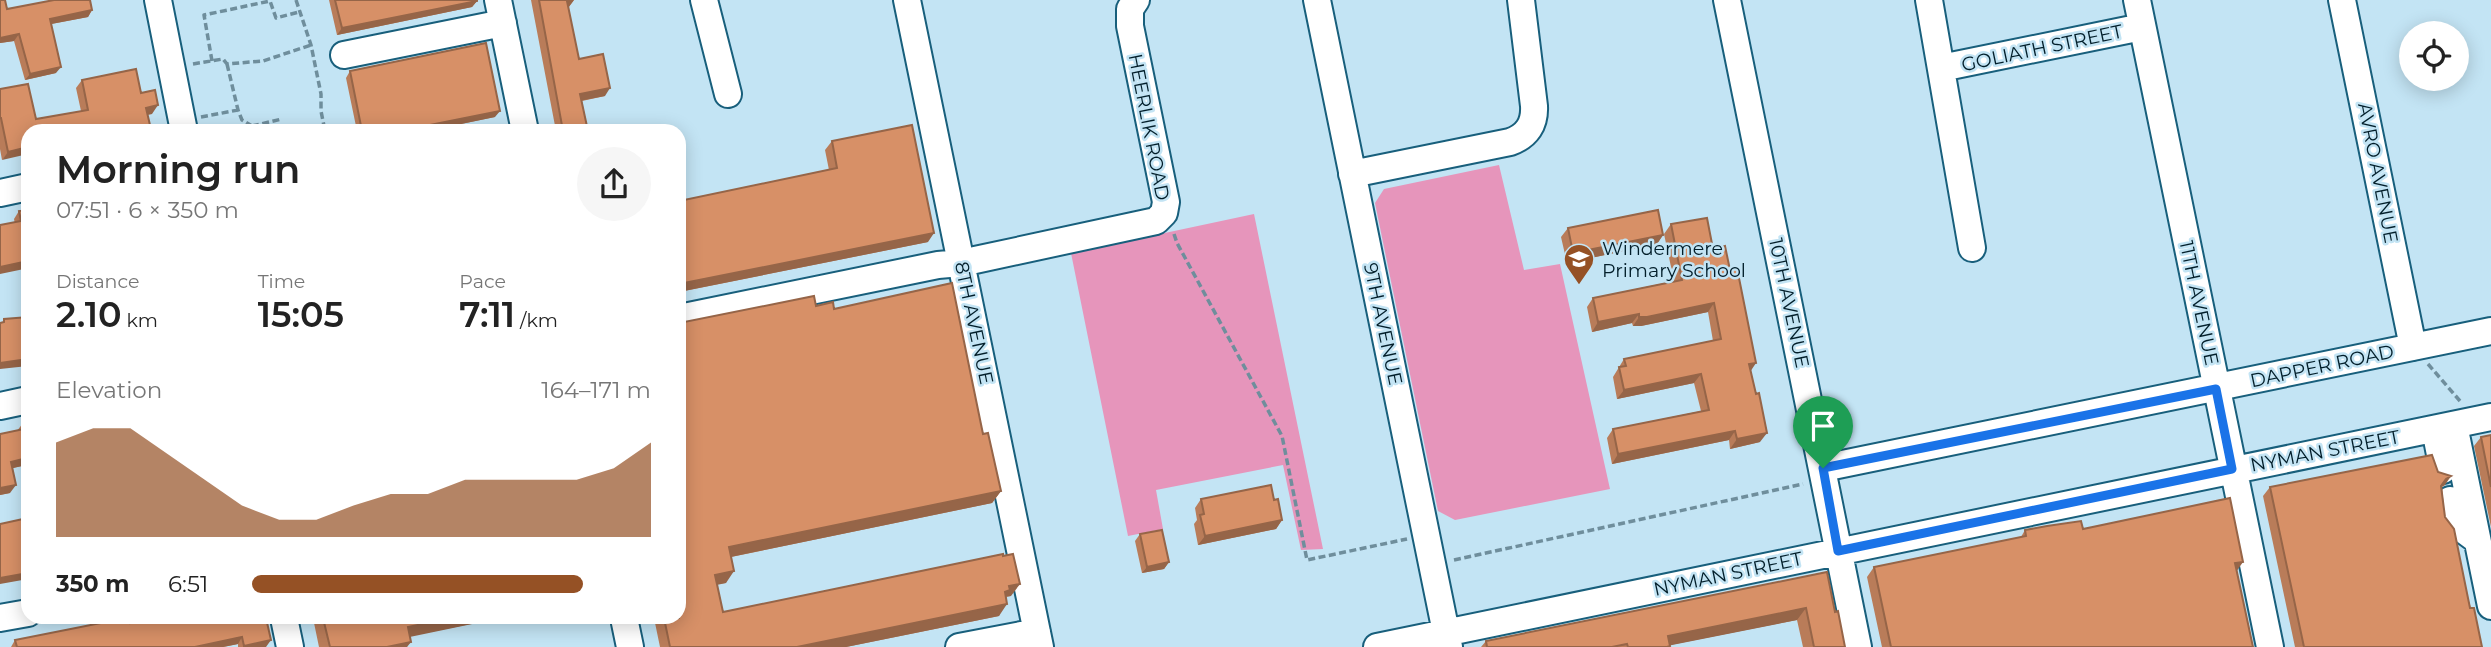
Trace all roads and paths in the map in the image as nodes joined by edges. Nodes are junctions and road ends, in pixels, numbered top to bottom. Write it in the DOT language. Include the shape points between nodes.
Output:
graph roads {
  1 [pos="158,0"];
  2 [pos="296,0"];
  3 [pos="704,0"];
  4 [pos="907,0"];
  5 [pos="1136,0"];
  6 [pos="1317,0"];
  7 [pos="1521,0"];
  8 [pos="1727,0"];
  9 [pos="1929,0"];
  10 [pos="2137,0"];
  11 [pos="2342,0"];
  12 [pos="501,11"];
  13 [pos="299,12"];
  14 [pos="2142,27"];
  15 [pos="312,45"];
  16 [pos="344,55"];
  17 [pos="212,61"];
  18 [pos="227,64"];
  19 [pos="172,68"];
  20 [pos="1941,68"];
  21 [pos="728,94"];
  22 [pos="238,110"];
  23 [pos="282,119"];
  24 [pos="183,124"];
  25 [pos="190,124"];
  26 [pos="246,124"];
  27 [pos="267,124"];
  28 [pos="324,124"];
  29 [pos="524,124"];
  30 [pos="1352,174"];
  31 [pos="21,188"];
  32 [pos="0,193"];
  33 [pos="1166,208"];
  34 [pos="1972,248"];
  35 [pos="961,263"];
  36 [pos="686,316"];
  37 [pos="2491,331"];
  38 [pos="2413,347"];
  39 [pos="2216,389"];
  40 [pos="21,402"];
  41 [pos="0,406"];
  42 [pos="2464,423"];
  43 [pos="2232,469"];
  44 [pos="2443,470"];
  45 [pos="1824,474"];
  46 [pos="2449,500"];
  47 [pos="1426,536"];
  48 [pos="2477,540"];
  49 [pos="1838,551"];
  50 [pos="1432,565"];
  51 [pos="2491,606"];
  52 [pos="21,614"];
  53 [pos="0,618"];
  54 [pos="285,624"];
  55 [pos="625,624"];
  56 [pos="1038,639"];
  57 [pos="1447,640"];
  58 [pos="290,647"];
  59 [pos="630,647"];
  60 [pos="959,647"];
  61 [pos="1377,647"];
  62 [pos="1858,647"];
  63 [pos="2270,647"];
  1 -- 19 [label="street"];
  2 -- 13 [label="path"];
  3 -- 21 [label="street"];
  4 -- 35 [label="street, 8TH AVENUE"];
  5 -- 33 [label="street, HEERLIK ROAD" via="1130,9 1130,26"];
  6 -- 30 [label="street, 9TH AVENUE"];
  7 -- 30 [label="street" via="1535,113 1528,131 1510,142"];
  8 -- 45 [label="street, 10TH AVENUE"];
  9 -- 20 [label="street, GOLIATH STREET"];
  10 -- 14 [label="street, 11TH AVENUE"];
  11 -- 38 [label="street, AVRO AVENUE"];
  12 -- 16 [label="street"];
  12 -- 29 [label="street"];
  13 -- 15 [label="path"];
  13 -- 17 [label="path" via="276,18 270,1 204,15"];
  14 -- 20 [label="street, GOLIATH STREET"];
  14 -- 39 [label="street, 11TH AVENUE"];
  15 -- 18 [label="path" via="263,61"];
  15 -- 28 [label="path"];
  17 -- 18 [label="path" via="223,59"];
  17 -- 19 [label="path"];
  18 -- 22 [label="path"];
  19 -- 24 [label="street"];
  20 -- 34 [label="street, GOLIATH STREET"];
  22 -- 25 [label="path"];
  22 -- 26 [label="path"];
  23 -- 27 [label="path"];
  30 -- 47 [label="street, 9TH AVENUE"];
  31 -- 32 [label="street"];
  33 -- 35 [label="street, HEERLIK ROAD" via="1151,224"];
  33 -- 47 [label="path" via="1177,243 1282,436 1307,560"];
  35 -- 36 [label="street, HEERLIK ROAD"];
  35 -- 56 [label="street, 8TH AVENUE"];
  37 -- 38 [label="street, DAPPER ROAD"];
  38 -- 39 [label="street, DAPPER ROAD"];
  38 -- 42 [label="path"];
  39 -- 43 [label="street, 11TH AVENUE"];
  39 -- 45 [label="street, DAPPER ROAD"];
  40 -- 41 [label="street"];
  42 -- 43 [label="street, NYMAN STREET"];
  42 -- 44 [label="street"];
  42 -- 48 [label="street"];
  43 -- 49 [label="street, NYMAN STREET"];
  43 -- 63 [label="street, 11TH AVENUE"];
  45 -- 49 [label="street, 10TH AVENUE"];
  45 -- 50 [label="path"];
  46 -- 48 [label="street" via="2454,523"];
  47 -- 50 [label="street, 9TH AVENUE"];
  48 -- 51 [label="street"];
  49 -- 57 [label="street, NYMAN STREET"];
  49 -- 62 [label="street, 10TH AVENUE"];
  50 -- 57 [label="street, 9TH AVENUE"];
  52 -- 53 [label="street"];
  54 -- 58 [label="street"];
  55 -- 59 [label="street"];
  56 -- 60 [label="street"];
  57 -- 61 [label="street, NYMAN STREET"];
}
